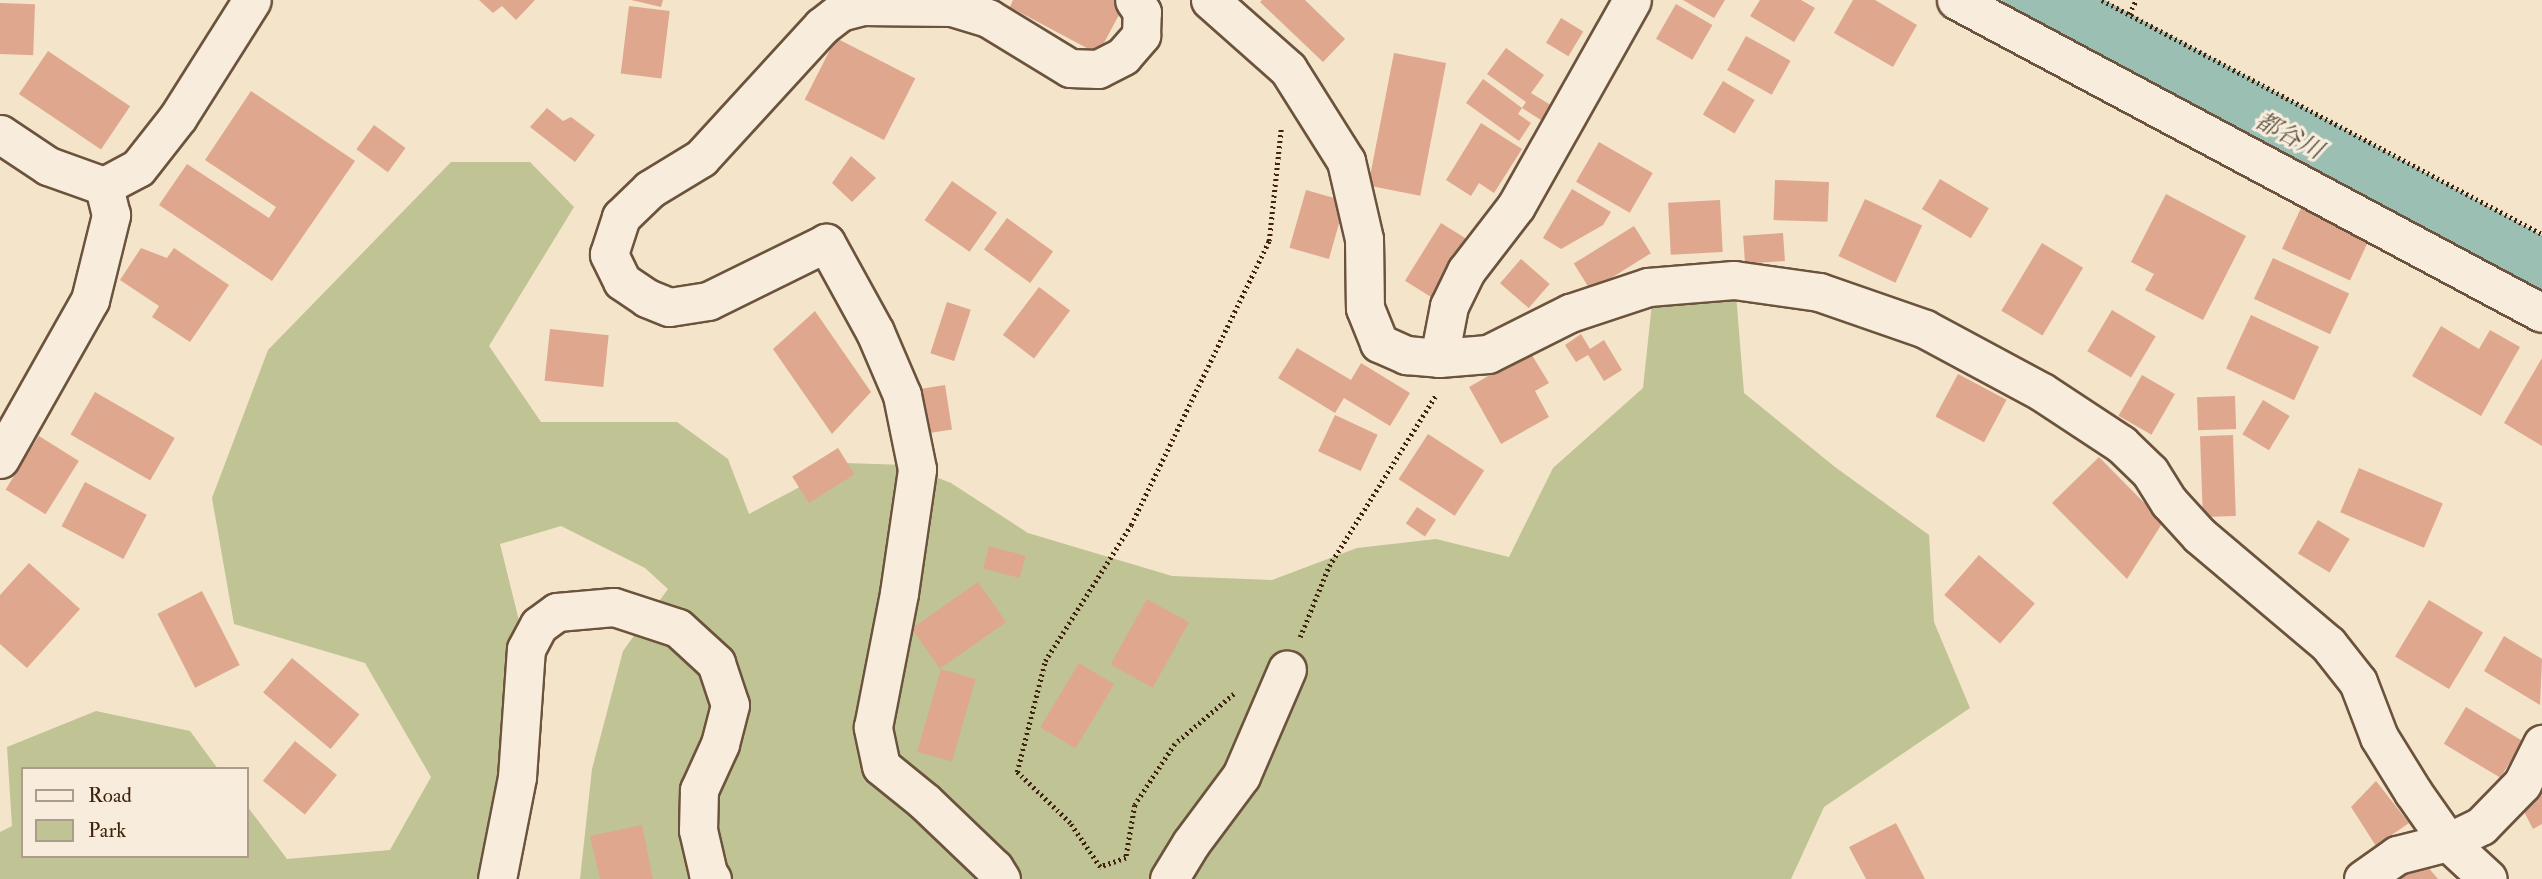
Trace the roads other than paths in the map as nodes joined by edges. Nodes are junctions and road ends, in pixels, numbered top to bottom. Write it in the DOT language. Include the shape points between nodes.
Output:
graph roads {
  1 [pos="252,0"];
  2 [pos="1134,0"];
  3 [pos="1210,0"];
  4 [pos="1632,0"];
  5 [pos="1956,0"];
  6 [pos="0,134"];
  7 [pos="104,186"];
  8 [pos="2542,313"];
  9 [pos="1439,358"];
  10 [pos="0,459"];
  11 [pos="1287,669"];
  12 [pos="2542,744"];
  13 [pos="2448,842"];
  14 [pos="497,879"];
  15 [pos="712,879"];
  16 [pos="1001,879"];
  17 [pos="1169,879"];
  18 [pos="2363,879"];
  19 [pos="2488,879"];
  1 -- 7 [label="street" via="178,117 138,168"];
  2 -- 16 [label="street" via="1142,12 1141,35 1123,56 1098,69 1070,68 988,18 952,7 862,6 840,12 701,158 650,189 621,217 609,254 622,281 669,307 708,301 826,243 902,395 917,469 873,727 881,765 934,810"];
  3 -- 9 [label="street" via="1288,69 1346,161 1364,239 1365,308 1379,344 1406,355"];
  4 -- 9 [label="street" via="1516,206 1466,271 1449,306"];
  5 -- 8 [label="street"];
  6 -- 7 [label="street" via="48,166"];
  7 -- 10 [label="street" via="111,215 90,300"];
  9 -- 13 [label="street" via="1488,354 1570,313 1648,287 1734,280 1819,292 1926,329 2042,392 2121,444 2150,472 2199,535 2328,644 2358,682 2379,737"];
  11 -- 17 [label="street" via="1241,776"];
  12 -- 13 [label="street" via="2522,783 2482,826"];
  13 -- 18 [label="street" via="2397,855"];
  13 -- 19 [label="street"];
  14 -- 15 [label="street" via="517,777 526,649 540,625 557,612 614,607 678,628 716,663 730,705 720,744 699,790 698,830"];
}
